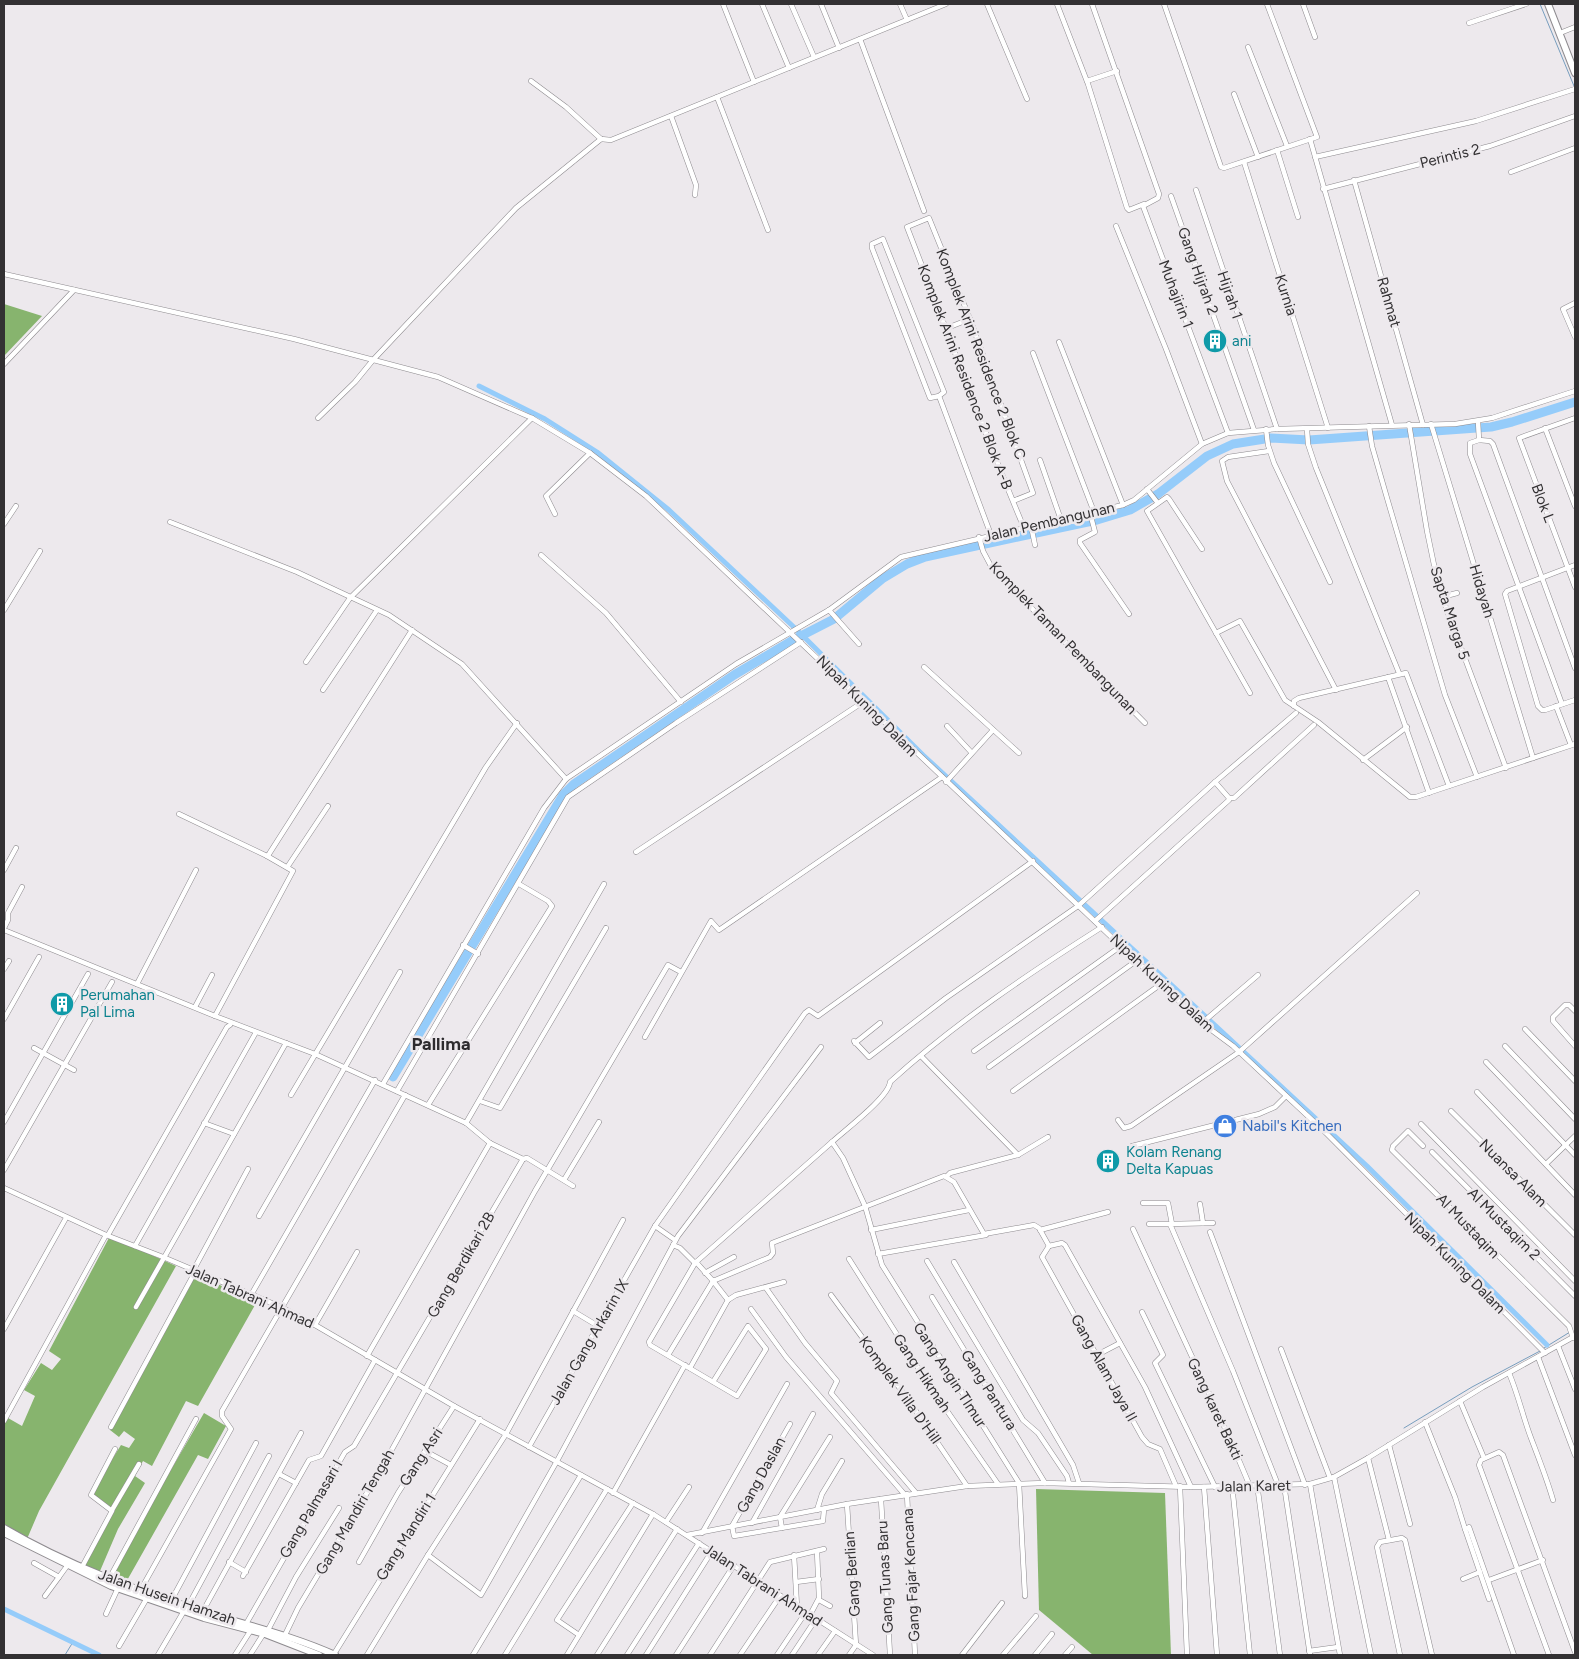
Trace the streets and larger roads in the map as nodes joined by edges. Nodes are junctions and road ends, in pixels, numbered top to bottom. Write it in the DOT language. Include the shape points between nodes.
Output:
graph roads {
  1 [pos="723,4"];
  2 [pos="762,4"];
  3 [pos="791,4"];
  4 [pos="821,4"];
  5 [pos="900,4"];
  6 [pos="946,4"];
  7 [pos="988,4"];
  8 [pos="1056,4"];
  9 [pos="1092,4"];
  10 [pos="1164,4"];
  11 [pos="1267,4"];
  12 [pos="1303,4"];
  13 [pos="1526,4"];
  14 [pos="1548,4"];
  15 [pos="907,20"];
  16 [pos="1469,23"];
  17 [pos="1575,27"];
  18 [pos="1560,33"];
  19 [pos="1315,37"];
  20 [pos="860,39"];
  21 [pos="1248,47"];
  22 [pos="838,48"];
  23 [pos="814,57"];
  24 [pos="789,68"];
  25 [pos="1117,71"];
  26 [pos="1575,73"];
  27 [pos="531,81"];
  28 [pos="754,82"];
  29 [pos="1087,82"];
  30 [pos="1575,89"];
  31 [pos="1234,94"];
  32 [pos="718,97"];
  33 [pos="1027,100"];
  34 [pos="671,116"];
  35 [pos="1575,116"];
  36 [pos="601,139"];
  37 [pos="1310,139"];
  38 [pos="1287,146"];
  39 [pos="1575,148"];
  40 [pos="1278,150"];
  41 [pos="1258,157"];
  42 [pos="1315,157"];
  43 [pos="1244,162"];
  44 [pos="1511,172"];
  45 [pos="1354,180"];
  46 [pos="1323,189"];
  47 [pos="1196,190"];
  48 [pos="696,195"];
  49 [pos="1171,196"];
  50 [pos="1144,204"];
  51 [pos="924,211"];
  52 [pos="1298,217"];
  53 [pos="1116,226"];
  54 [pos="907,227"];
  55 [pos="768,230"];
  56 [pos="4,274"];
  57 [pos="74,290"];
  58 [pos="1575,303"];
  59 [pos="970,318"];
  60 [pos="947,328"];
  61 [pos="1574,328"];
  62 [pos="1575,336"];
  63 [pos="1059,342"];
  64 [pos="1033,353"];
  65 [pos="373,360"];
  66 [pos="4,364"];
  67 [pos="1575,391"];
  68 [pos="939,396"];
  69 [pos="318,418"];
  70 [pos="532,418"];
  71 [pos="1574,418"];
  72 [pos="1479,423"];
  73 [pos="1423,424"];
  74 [pos="1392,425"];
  75 [pos="1410,426"];
  76 [pos="1432,426"];
  77 [pos="1575,426"];
  78 [pos="1328,428"];
  79 [pos="1545,428"];
  80 [pos="1266,429"];
  81 [pos="1277,429"];
  82 [pos="1370,429"];
  83 [pos="1254,430"];
  84 [pos="1306,431"];
  85 [pos="1228,433"];
  86 [pos="1479,437"];
  87 [pos="1202,444"];
  88 [pos="1268,448"];
  89 [pos="590,453"];
  90 [pos="1040,460"];
  91 [pos="1148,490"];
  92 [pos="1573,495"];
  93 [pos="1013,501"];
  94 [pos="1156,501"];
  95 [pos="1123,505"];
  96 [pos="16,506"];
  97 [pos="1575,506"];
  98 [pos="1092,513"];
  99 [pos="555,514"];
  100 [pos="1061,520"];
  101 [pos="170,522"];
  102 [pos="4,524"];
  103 [pos="1031,526"];
  104 [pos="1024,528"];
  105 [pos="991,535"];
  106 [pos="980,539"];
  107 [pos="1035,545"];
  108 [pos="1202,549"];
  109 [pos="40,551"];
  110 [pos="541,555"];
  111 [pos="1575,565"];
  112 [pos="1568,568"];
  113 [pos="1542,578"];
  114 [pos="1330,582"];
  115 [pos="1520,586"];
  116 [pos="1575,587"];
  117 [pos="1457,593"];
  118 [pos="1442,597"];
  119 [pos="350,598"];
  120 [pos="4,610"];
  121 [pos="377,610"];
  122 [pos="830,612"];
  123 [pos="1129,614"];
  124 [pos="412,630"];
  125 [pos="791,632"];
  126 [pos="1216,633"];
  127 [pos="800,641"];
  128 [pos="859,644"];
  129 [pos="306,662"];
  130 [pos="924,667"];
  131 [pos="1575,668"];
  132 [pos="1399,673"];
  133 [pos="1388,677"];
  134 [pos="323,690"];
  135 [pos="1336,690"];
  136 [pos="1250,693"];
  137 [pos="1575,700"];
  138 [pos="681,702"];
  139 [pos="863,702"];
  140 [pos="1562,704"];
  141 [pos="1294,706"];
  142 [pos="1556,706"];
  143 [pos="1296,713"];
  144 [pos="517,723"];
  145 [pos="1145,723"];
  146 [pos="947,726"];
  147 [pos="1314,726"];
  148 [pos="1406,727"];
  149 [pos="994,730"];
  150 [pos="1573,745"];
  151 [pos="972,752"];
  152 [pos="1019,753"];
  153 [pos="1532,758"];
  154 [pos="1363,760"];
  155 [pos="1506,768"];
  156 [pos="942,777"];
  157 [pos="1476,777"];
  158 [pos="566,779"];
  159 [pos="948,780"];
  160 [pos="1215,782"];
  161 [pos="1448,786"];
  162 [pos="1429,793"];
  163 [pos="1229,800"];
  164 [pos="328,806"];
  165 [pos="179,814"];
  166 [pos="16,848"];
  167 [pos="636,852"];
  168 [pos="267,856"];
  169 [pos="1033,862"];
  170 [pos="288,866"];
  171 [pos="4,870"];
  172 [pos="196,870"];
  173 [pos="519,884"];
  174 [pos="604,884"];
  175 [pos="22,888"];
  176 [pos="1417,893"];
  177 [pos="1079,905"];
  178 [pos="1095,921"];
  179 [pos="1102,927"];
  180 [pos="606,928"];
  181 [pos="4,929"];
  182 [pos="463,945"];
  183 [pos="1121,946"];
  184 [pos="478,954"];
  185 [pos="39,957"];
  186 [pos="8,961"];
  187 [pos="1136,961"];
  188 [pos="4,969"];
  189 [pos="400,972"];
  190 [pos="682,972"];
  191 [pos="88,974"];
  192 [pos="212,976"];
  193 [pos="1258,976"];
  194 [pos="112,982"];
  195 [pos="137,984"];
  196 [pos="1161,984"];
  197 [pos="195,1007"];
  198 [pos="1575,1011"];
  199 [pos="215,1016"];
  200 [pos="4,1018"];
  201 [pos="1206,1020"];
  202 [pos="880,1023"];
  203 [pos="230,1025"];
  204 [pos="1525,1029"];
  205 [pos="255,1034"];
  206 [pos="645,1037"];
  207 [pos="286,1043"];
  208 [pos="1505,1046"];
  209 [pos="1575,1046"];
  210 [pos="822,1047"];
  211 [pos="34,1048"];
  212 [pos="974,1050"];
  213 [pos="1241,1050"];
  214 [pos="42,1053"];
  215 [pos="315,1054"];
  216 [pos="921,1056"];
  217 [pos="1486,1062"];
  218 [pos="63,1064"];
  219 [pos="343,1067"];
  220 [pos="989,1067"];
  221 [pos="74,1070"];
  222 [pos="374,1080"];
  223 [pos="1575,1081"];
  224 [pos="383,1084"];
  225 [pos="397,1091"];
  226 [pos="1012,1091"];
  227 [pos="1477,1092"];
  228 [pos="291,1094"];
  229 [pos="405,1095"];
  230 [pos="1286,1096"];
  231 [pos="480,1100"];
  232 [pos="428,1105"];
  233 [pos="1451,1112"];
  234 [pos="1575,1119"];
  235 [pos="1118,1120"];
  236 [pos="4,1122"];
  237 [pos="598,1122"];
  238 [pos="204,1123"];
  239 [pos="466,1123"];
  240 [pos="1421,1124"];
  241 [pos="234,1134"];
  242 [pos="1575,1136"];
  243 [pos="1048,1137"];
  244 [pos="832,1142"];
  245 [pos="490,1143"];
  246 [pos="1566,1145"];
  247 [pos="1132,1146"];
  248 [pos="1423,1146"];
  249 [pos="1432,1152"];
  250 [pos="1018,1155"];
  251 [pos="1575,1155"];
  252 [pos="525,1159"];
  253 [pos="1546,1164"];
  254 [pos="248,1169"];
  255 [pos="4,1170"];
  256 [pos="548,1170"];
  257 [pos="947,1176"];
  258 [pos="564,1180"];
  259 [pos="573,1186"];
  260 [pos="4,1188"];
  261 [pos="1575,1195"];
  262 [pos="1143,1203"];
  263 [pos="1200,1204"];
  264 [pos="865,1206"];
  265 [pos="970,1210"];
  266 [pos="1108,1212"];
  267 [pos="259,1216"];
  268 [pos="66,1218"];
  269 [pos="623,1220"];
  270 [pos="1203,1223"];
  271 [pos="1213,1223"];
  272 [pos="1149,1224"];
  273 [pos="1171,1224"];
  274 [pos="654,1226"];
  275 [pos="1133,1229"];
  276 [pos="871,1230"];
  277 [pos="1040,1230"];
  278 [pos="1210,1232"];
  279 [pos="986,1234"];
  280 [pos="107,1235"];
  281 [pos="1575,1236"];
  282 [pos="674,1242"];
  283 [pos="135,1246"];
  284 [pos="1049,1246"];
  285 [pos="357,1252"];
  286 [pos="878,1254"];
  287 [pos="163,1257"];
  288 [pos="734,1257"];
  289 [pos="849,1259"];
  290 [pos="927,1261"];
  291 [pos="954,1262"];
  292 [pos="696,1263"];
  293 [pos="194,1271"];
  294 [pos="706,1273"];
  295 [pos="712,1281"];
  296 [pos="1575,1281"];
  297 [pos="784,1282"];
  298 [pos="766,1288"];
  299 [pos="251,1295"];
  300 [pos="831,1295"];
  301 [pos="1575,1296"];
  302 [pos="932,1297"];
  303 [pos="728,1300"];
  304 [pos="281,1307"];
  305 [pos="136,1308"];
  306 [pos="751,1309"];
  307 [pos="573,1311"];
  308 [pos="1142,1312"];
  309 [pos="315,1325"];
  310 [pos="598,1326"];
  311 [pos="4,1329"];
  312 [pos="1573,1337"];
  313 [pos="1120,1343"];
  314 [pos="1558,1346"];
  315 [pos="1281,1349"];
  316 [pos="1545,1352"];
  317 [pos="668,1355"];
  318 [pos="1097,1355"];
  319 [pos="367,1356"];
  320 [pos="1538,1357"];
  321 [pos="374,1360"];
  322 [pos="685,1365"];
  323 [pos="690,1368"];
  324 [pos="1509,1373"];
  325 [pos="398,1374"];
  326 [pos="713,1382"];
  327 [pos="787,1384"];
  328 [pos="425,1389"];
  329 [pos="1575,1389"];
  330 [pos="1460,1401"];
  331 [pos="454,1406"];
  332 [pos="812,1414"];
  333 [pos="196,1419"];
  334 [pos="480,1419"];
  335 [pos="4,1421"];
  336 [pos="1425,1422"];
  337 [pos="790,1424"];
  338 [pos="111,1427"];
  339 [pos="301,1433"];
  340 [pos="506,1434"];
  341 [pos="830,1437"];
  342 [pos="256,1443"];
  343 [pos="1390,1444"];
  344 [pos="529,1447"];
  345 [pos="115,1449"];
  346 [pos="425,1451"];
  347 [pos="1575,1455"];
  348 [pos="268,1456"];
  349 [pos="1368,1458"];
  350 [pos="1484,1458"];
  351 [pos="842,1461"];
  352 [pos="557,1462"];
  353 [pos="139,1464"];
  354 [pos="451,1464"];
  355 [pos="279,1474"];
  356 [pos="581,1475"];
  357 [pos="1332,1477"];
  358 [pos="1019,1483"];
  359 [pos="1045,1483"];
  360 [pos="1069,1483"];
  361 [pos="1079,1483"];
  362 [pos="296,1484"];
  363 [pos="998,1484"];
  364 [pos="1249,1484"];
  365 [pos="1257,1484"];
  366 [pos="1278,1484"];
  367 [pos="1232,1485"];
  368 [pos="1284,1485"];
  369 [pos="1307,1485"];
  370 [pos="967,1486"];
  371 [pos="1178,1486"];
  372 [pos="1215,1486"];
  373 [pos="688,1487"];
  374 [pos="1191,1487"];
  375 [pos="1204,1487"];
  376 [pos="607,1489"];
  377 [pos="614,1493"];
  378 [pos="916,1493"];
  379 [pos="906,1495"];
  380 [pos="881,1499"];
  381 [pos="1553,1500"];
  382 [pos="633,1503"];
  383 [pos="847,1504"];
  384 [pos="339,1508"];
  385 [pos="824,1509"];
  386 [pos="112,1510"];
  387 [pos="817,1510"];
  388 [pos="653,1514"];
  389 [pos="780,1517"];
  390 [pos="760,1521"];
  391 [pos="666,1522"];
  392 [pos="752,1523"];
  393 [pos="1410,1524"];
  394 [pos="732,1526"];
  395 [pos="4,1528"];
  396 [pos="782,1528"];
  397 [pos="677,1529"];
  398 [pos="1465,1529"];
  399 [pos="702,1532"];
  400 [pos="761,1532"];
  401 [pos="4,1533"];
  402 [pos="687,1536"];
  403 [pos="1389,1540"];
  404 [pos="699,1543"];
  405 [pos="824,1549"];
  406 [pos="712,1551"];
  407 [pos="817,1551"];
  408 [pos="428,1555"];
  409 [pos="794,1555"];
  410 [pos="1543,1560"];
  411 [pos="230,1562"];
  412 [pos="359,1562"];
  413 [pos="34,1563"];
  414 [pos="734,1565"];
  415 [pos="67,1566"];
  416 [pos="81,1569"];
  417 [pos="1518,1569"];
  418 [pos="1480,1572"];
  419 [pos="59,1577"];
  420 [pos="109,1579"];
  421 [pos="819,1579"];
  422 [pos="1463,1579"];
  423 [pos="1488,1580"];
  424 [pos="758,1582"];
  425 [pos="796,1582"];
  426 [pos="118,1588"];
  427 [pos="140,1591"];
  428 [pos="45,1596"];
  429 [pos="780,1596"];
  430 [pos="1025,1596"];
  431 [pos="147,1598"];
  432 [pos="1489,1599"];
  433 [pos="819,1600"];
  434 [pos="171,1601"];
  435 [pos="1002,1603"];
  436 [pos="830,1606"];
  437 [pos="797,1607"];
  438 [pos="186,1609"];
  439 [pos="106,1614"];
  440 [pos="206,1614"];
  441 [pos="808,1614"];
  442 [pos="1036,1616"];
  443 [pos="816,1619"];
  444 [pos="246,1624"];
  445 [pos="251,1630"];
  446 [pos="266,1632"];
  447 [pos="835,1632"];
  448 [pos="1052,1634"];
  449 [pos="285,1635"];
  450 [pos="579,1635"];
  451 [pos="856,1645"];
  452 [pos="119,1646"];
  453 [pos="1338,1646"];
  454 [pos="1072,1647"];
  455 [pos="1575,1652"];
  456 [pos="1309,1653"];
  457 [pos="158,1655"];
  458 [pos="235,1655"];
  459 [pos="250,1655"];
  460 [pos="319,1655"];
  461 [pos="334,1655"];
  462 [pos="367,1655"];
  463 [pos="473,1655"];
  464 [pos="505,1655"];
  465 [pos="569,1655"];
  466 [pos="597,1655"];
  467 [pos="627,1655"];
  468 [pos="646,1655"];
  469 [pos="676,1655"];
  470 [pos="710,1655"];
  471 [pos="740,1655"];
  472 [pos="776,1655"];
  473 [pos="792,1655"];
  474 [pos="818,1655"];
  475 [pos="849,1655"];
  476 [pos="872,1655"];
  477 [pos="890,1655"];
  478 [pos="915,1655"];
  479 [pos="962,1655"];
  480 [pos="1003,1655"];
  481 [pos="1035,1655"];
  482 [pos="1065,1655"];
  483 [pos="1187,1655"];
  484 [pos="1217,1655"];
  485 [pos="1250,1655"];
  486 [pos="1280,1655"];
  487 [pos="1340,1655"];
  488 [pos="1372,1655"];
  489 [pos="1400,1655"];
  490 [pos="1432,1655"];
  491 [pos="1514,1655"];
  492 [pos="1549,1655"];
  1 -- 28 [label="street"];
  2 -- 24 [label="street"];
  3 -- 23 [label="street"];
  4 -- 22 [label="street"];
  5 -- 15 [label="street"];
  6 -- 15 [label="street"];
  7 -- 33 [label="street"];
  8 -- 29 [label="street"];
  9 -- 25 [label="street"];
  10 -- 43 [label="street" via="1221,167"];
  11 -- 37 [label="street" via="1317,137"];
  12 -- 19 [label="street"];
  13 -- 16 [label="street"];
  14 -- 18 [label="street"];
  15 -- 20 [label="street"];
  17 -- 18 [label="street"];
  18 -- 26 [label="street"];
  20 -- 22 [label="street"];
  20 -- 51 [label="street"];
  21 -- 38 [label="street"];
  22 -- 23 [label="street"];
  23 -- 24 [label="street"];
  24 -- 28 [label="street"];
  25 -- 29 [label="street"];
  25 -- 50 [label="street" via="1159,194 1157,199"];
  27 -- 36 [label="street"];
  28 -- 32 [label="street"];
  29 -- 50 [label="street" via="1127,208"];
  30 -- 42 [label="street" via="1476,121"];
  31 -- 41 [label="street"];
  32 -- 34 [label="street"];
  32 -- 55 [label="street"];
  34 -- 36 [label="street" via="611,140"];
  34 -- 48 [label="street" via="696,185"];
  35 -- 45 [label="street, Perintis 2" via="1490,146"];
  36 -- 65 [label="street" via="516,208"];
  37 -- 38 [label="street"];
  37 -- 42 [label="street"];
  38 -- 40 [label="street"];
  39 -- 44 [label="street"];
  40 -- 41 [label="street"];
  40 -- 52 [label="street"];
  41 -- 43 [label="street"];
  42 -- 46 [label="street"];
  43 -- 78 [label="street, Kurnia"];
  45 -- 46 [label="street, Perintis 2"];
  45 -- 73 [label="street, Rahmat"];
  46 -- 74 [label="street"];
  47 -- 81 [label="street, Hijrah 1"];
  49 -- 83 [label="street, Gang Hijrah 2"];
  50 -- 85 [label="street, Muhajirin 1"];
  53 -- 87 [label="street"];
  54 -- 59 [label="street, Komplek Arini Residence 2 Blok C" via="929,218"];
  54 -- 60 [label="street, Komplek Arini Residence 2 Blok A-B"];
  56 -- 57 [label="street, Nipah Kuning Dalam"];
  57 -- 65 [label="street, Nipah Kuning Dalam"];
  57 -- 66 [label="street"];
  58 -- 61 [label="street" via="1563,308"];
  59 -- 60 [label="street"];
  59 -- 93 [label="street, Komplek Arini Residence 2 Blok C" via="1033,493"];
  60 -- 93 [label="street, Komplek Arini Residence 2 Blok A-B"];
  61 -- 62 [label="street"];
  63 -- 95 [label="street"];
  64 -- 98 [label="street"];
  65 -- 69 [label="street" via="356,382"];
  65 -- 70 [label="street, Nipah Kuning Dalam" via="459,384"];
  67 -- 72 [label="street, Jalan Pembangunan"];
  68 -- 68 [label="street" via="930,398 872,244 885,239 944,392"];
  68 -- 105 [label="street"];
  70 -- 89 [label="street, Nipah Kuning Dalam"];
  70 -- 119 [label="street"];
  71 -- 77 [label="street"];
  71 -- 79 [label="street"];
  72 -- 76 [label="street, Jalan Pembangunan"];
  72 -- 86 [label="street"];
  73 -- 75 [label="street, Jalan Pembangunan"];
  73 -- 76 [label="street, Jalan Pembangunan"];
  74 -- 75 [label="street, Jalan Pembangunan"];
  74 -- 82 [label="street, Jalan Pembangunan"];
  75 -- 118 [label="street, Sapta Marga 5" via="1427,531"];
  76 -- 153 [label="street, Hidayah"];
  78 -- 82 [label="street, Jalan Pembangunan"];
  78 -- 84 [label="street, Jalan Pembangunan"];
  79 -- 92 [label="street"];
  79 -- 112 [label="street, Blok L" via="1519,437"];
  80 -- 81 [label="street, Jalan Pembangunan"];
  80 -- 83 [label="street, Jalan Pembangunan"];
  80 -- 88 [label="street"];
  81 -- 84 [label="street, Jalan Pembangunan"];
  82 -- 157 [label="street" via="1371,442 1445,695"];
  83 -- 85 [label="street, Jalan Pembangunan"];
  84 -- 132 [label="street" via="1308,444"];
  85 -- 87 [label="street, Jalan Pembangunan"];
  86 -- 113 [label="street" via="1493,444"];
  86 -- 115 [label="street" via="1469,444 1470,454"];
  87 -- 91 [label="street, Jalan Pembangunan"];
  88 -- 114 [label="street"];
  88 -- 135 [label="street" via="1228,458 1222,461 1222,465 1227,481"];
  89 -- 99 [label="street" via="546,496"];
  89 -- 125 [label="street, Nipah Kuning Dalam" via="646,496"];
  90 -- 100 [label="street"];
  91 -- 94 [label="street"];
  91 -- 95 [label="street, Jalan Pembangunan"];
  92 -- 97 [label="street"];
  93 -- 104 [label="street, Komplek Arini Residence 2 Blok A-B"];
  94 -- 108 [label="street" via="1169,499"];
  94 -- 126 [label="street" via="1147,510"];
  95 -- 98 [label="street, Jalan Pembangunan"];
  96 -- 102 [label="street"];
  98 -- 100 [label="street, Jalan Pembangunan"];
  98 -- 123 [label="street" via="1095,532 1080,543"];
  100 -- 103 [label="street, Jalan Pembangunan"];
  101 -- 119 [label="street" via="297,572"];
  103 -- 104 [label="street, Jalan Pembangunan"];
  103 -- 107 [label="street"];
  104 -- 105 [label="street, Jalan Pembangunan"];
  105 -- 106 [label="street, Jalan Pembangunan"];
  106 -- 122 [label="street, Jalan Pembangunan" via="900,557"];
  106 -- 145 [label="street, Komplek Taman Pembangunan" via="992,568"];
  109 -- 120 [label="street"];
  110 -- 138 [label="street" via="606,614"];
  111 -- 112 [label="street"];
  112 -- 113 [label="street"];
  112 -- 116 [label="street, Blok L"];
  113 -- 115 [label="street"];
  113 -- 131 [label="street"];
  115 -- 140 [label="street"];
  115 -- 142 [label="street" via="1505,594 1538,706 1542,710"];
  117 -- 118 [label="street"];
  118 -- 155 [label="street, Sapta Marga 5"];
  119 -- 121 [label="street"];
  119 -- 129 [label="street"];
  121 -- 124 [label="street"];
  121 -- 134 [label="street"];
  122 -- 125 [label="street, Jalan Pembangunan"];
  122 -- 128 [label="street"];
  124 -- 144 [label="street" via="462,664"];
  124 -- 168 [label="street"];
  125 -- 127 [label="street, Nipah Kuning Dalam"];
  125 -- 138 [label="street, Jalan Pembangunan" via="736,664"];
  126 -- 136 [label="street"];
  126 -- 141 [label="street" via="1240,620 1284,700"];
  127 -- 139 [label="street, Nipah Kuning Dalam"];
  127 -- 173 [label="street" via="568,797"];
  130 -- 149 [label="street"];
  132 -- 133 [label="street"];
  132 -- 161 [label="street" via="1406,673 1409,677"];
  133 -- 135 [label="street"];
  133 -- 148 [label="street"];
  135 -- 141 [label="street" via="1298,698"];
  137 -- 140 [label="street"];
  138 -- 158 [label="street, Jalan Pembangunan"];
  139 -- 156 [label="street, Nipah Kuning Dalam"];
  139 -- 167 [label="street"];
  140 -- 142 [label="street"];
  141 -- 154 [label="street"];
  142 -- 150 [label="street"];
  143 -- 160 [label="street"];
  144 -- 158 [label="street"];
  144 -- 215 [label="street" via="486,767"];
  146 -- 151 [label="street"];
  147 -- 160 [label="street" via="1234,798 1229,798"];
  148 -- 154 [label="street"];
  148 -- 162 [label="street"];
  149 -- 151 [label="street"];
  149 -- 152 [label="street"];
  150 -- 153 [label="street"];
  151 -- 159 [label="street"];
  153 -- 155 [label="street"];
  154 -- 162 [label="street" via="1410,797"];
  155 -- 157 [label="street"];
  156 -- 159 [label="street, Nipah Kuning Dalam"];
  156 -- 190 [label="street" via="719,930 711,921"];
  157 -- 161 [label="street"];
  158 -- 182 [label="street, Jalan Pembangunan" via="544,808"];
  159 -- 169 [label="street, Nipah Kuning Dalam"];
  160 -- 177 [label="street"];
  161 -- 162 [label="street"];
  163 -- 178 [label="street"];
  164 -- 170 [label="street"];
  165 -- 168 [label="street"];
  166 -- 171 [label="street"];
  168 -- 170 [label="street"];
  169 -- 177 [label="street, Nipah Kuning Dalam"];
  169 -- 274 [label="street, Jalan Gang Arkarin IX" via="820,1015 810,1011 805,1013"];
  170 -- 199 [label="street" via="293,869 292,874"];
  172 -- 195 [label="street"];
  173 -- 184 [label="street"];
  173 -- 232 [label="street" via="552,906"];
  174 -- 231 [label="street"];
  175 -- 181 [label="street" via="8,913"];
  176 -- 213 [label="street"];
  177 -- 178 [label="street, Nipah Kuning Dalam"];
  177 -- 202 [label="street" via="946,998 869,1057 854,1042"];
  178 -- 179 [label="street, Nipah Kuning Dalam"];
  179 -- 183 [label="street, Nipah Kuning Dalam"];
  179 -- 216 [label="street" via="977,1011"];
  180 -- 231 [label="street" via="500,1108"];
  181 -- 195 [label="street"];
  182 -- 184 [label="street"];
  182 -- 224 [label="street, Jalan Pembangunan"];
  183 -- 187 [label="street, Nipah Kuning Dalam"];
  183 -- 212 [label="street"];
  184 -- 225 [label="street"];
  185 -- 200 [label="street"];
  186 -- 188 [label="street"];
  187 -- 196 [label="street, Nipah Kuning Dalam"];
  187 -- 220 [label="street"];
  189 -- 219 [label="street"];
  190 -- 206 [label="street"];
  190 -- 256 [label="street, Gang Mandiri Tengah" via="668,965"];
  191 -- 214 [label="street"];
  192 -- 197 [label="street"];
  193 -- 201 [label="street"];
  194 -- 218 [label="street"];
  195 -- 197 [label="street"];
  196 -- 201 [label="street, Nipah Kuning Dalam"];
  196 -- 226 [label="street"];
  197 -- 199 [label="street"];
  198 -- 209 [label="street" via="1565,1005 1553,1016 1553,1023"];
  199 -- 207 [label="street"];
  201 -- 213 [label="street, Nipah Kuning Dalam"];
  203 -- 280 [label="street"];
  204 -- 223 [label="street"];
  205 -- 238 [label="street"];
  207 -- 215 [label="street"];
  207 -- 241 [label="street"];
  208 -- 234 [label="street"];
  210 -- 282 [label="street"];
  211 -- 214 [label="street"];
  213 -- 230 [label="street, Nipah Kuning Dalam"];
  213 -- 235 [label="street" via="1131,1126 1124,1128"];
  214 -- 218 [label="street"];
  214 -- 236 [label="street"];
  215 -- 219 [label="street"];
  215 -- 228 [label="street"];
  216 -- 244 [label="street" via="890,1082 883,1095"];
  216 -- 250 [label="street"];
  217 -- 246 [label="street"];
  218 -- 221 [label="street"];
  218 -- 255 [label="street"];
  219 -- 222 [label="street"];
  219 -- 267 [label="street"];
  222 -- 224 [label="street"];
  222 -- 299 [label="street"];
  224 -- 225 [label="street"];
  225 -- 229 [label="street"];
  227 -- 253 [label="street"];
  229 -- 232 [label="street"];
  229 -- 304 [label="street"];
  230 -- 247 [label="street" via="1259,1114"];
  230 -- 316 [label="street, Nipah Kuning Dalam"];
  231 -- 239 [label="street"];
  232 -- 239 [label="street"];
  233 -- 281 [label="street, Nuansa Alam"];
  237 -- 258 [label="street"];
  238 -- 241 [label="street"];
  238 -- 283 [label="street"];
  239 -- 245 [label="street"];
  240 -- 296 [label="street"];
  241 -- 287 [label="street"];
  242 -- 246 [label="street"];
  243 -- 250 [label="street"];
  244 -- 264 [label="street, Gang Angin TImur"];
  244 -- 292 [label="street"];
  245 -- 252 [label="street"];
  245 -- 319 [label="street"];
  246 -- 251 [label="street"];
  246 -- 253 [label="street"];
  248 -- 312 [label="street, Al Mustaqim" via="1408,1131 1392,1150 1569,1326"];
  249 -- 301 [label="street, Al Mustaqim 2"];
  250 -- 257 [label="street"];
  252 -- 256 [label="street"];
  252 -- 325 [label="street, Gang Berdikari 2B"];
  253 -- 261 [label="street"];
  254 -- 293 [label="street"];
  256 -- 258 [label="street"];
  256 -- 328 [label="street, Gang Mandiri Tengah"];
  257 -- 264 [label="street"];
  257 -- 265 [label="street"];
  258 -- 259 [label="street"];
  260 -- 268 [label="street, Jalan Tabrani Ahmad"];
  262 -- 273 [label="street" via="1168,1203"];
  263 -- 270 [label="street"];
  264 -- 276 [label="street, Gang Angin TImur"];
  264 -- 295 [label="street" via="772,1243 770,1257"];
  265 -- 276 [label="street"];
  265 -- 279 [label="street"];
  266 -- 277 [label="street"];
  268 -- 280 [label="street, Jalan Tabrani Ahmad"];
  268 -- 311 [label="street"];
  269 -- 307 [label="street"];
  270 -- 271 [label="street"];
  270 -- 273 [label="street"];
  272 -- 273 [label="street"];
  273 -- 366 [label="street"];
  274 -- 282 [label="street"];
  274 -- 310 [label="street, Jalan Gang Arkarin IX"];
  275 -- 364 [label="street, Gang karet Bakti"];
  276 -- 286 [label="street, Gang Angin TImur"];
  277 -- 279 [label="street" via="1032,1226"];
  277 -- 284 [label="street"];
  278 -- 369 [label="street"];
  279 -- 286 [label="street"];
  280 -- 283 [label="street, Jalan Tabrani Ahmad"];
  280 -- 335 [label="street"];
  282 -- 292 [label="street"];
  282 -- 352 [label="street"];
  283 -- 287 [label="street, Jalan Tabrani Ahmad"];
  284 -- 313 [label="street" via="1065,1244"];
  284 -- 318 [label="street, Gang Alam Jaya II" via="1042,1257"];
  285 -- 309 [label="street"];
  286 -- 358 [label="street, Gang Angin TImur" via="923,1333"];
  287 -- 293 [label="street, Jalan Tabrani Ahmad"];
  287 -- 305 [label="street"];
  288 -- 294 [label="street"];
  289 -- 363 [label="street, Gang Hikmah" via="929,1386"];
  290 -- 360 [label="street" via="1023,1420 1038,1433"];
  291 -- 361 [label="street" via="1073,1465"];
  292 -- 294 [label="street"];
  292 -- 317 [label="street" via="649,1342"];
  293 -- 299 [label="street, Jalan Tabrani Ahmad"];
  293 -- 338 [label="street"];
  294 -- 295 [label="street"];
  295 -- 303 [label="street"];
  295 -- 317 [label="street"];
  297 -- 298 [label="street"];
  298 -- 303 [label="street"];
  298 -- 378 [label="street" via="838,1382 832,1393"];
  299 -- 304 [label="street, Jalan Tabrani Ahmad"];
  300 -- 370 [label="street, Komplek Villa D'Hill" via="908,1398"];
  302 -- 359 [label="street, Gang Pantura"];
  303 -- 323 [label="street"];
  304 -- 309 [label="street, Jalan Tabrani Ahmad"];
  304 -- 427 [label="street" via="222,1411 231,1429"];
  306 -- 379 [label="street" via="786,1357"];
  307 -- 310 [label="street"];
  307 -- 340 [label="street"];
  308 -- 372 [label="street" via="1163,1355 1155,1363"];
  309 -- 319 [label="street, Jalan Tabrani Ahmad"];
  310 -- 344 [label="street, Jalan Gang Arkarin IX"];
  312 -- 314 [label="street, Jalan Karet"];
  313 -- 318 [label="street"];
  313 -- 374 [label="street" via="1145,1387"];
  314 -- 316 [label="street, Jalan Karet"];
  314 -- 329 [label="street"];
  315 -- 357 [label="street"];
  316 -- 320 [label="street, Jalan Karet"];
  317 -- 322 [label="street"];
  318 -- 371 [label="street, Gang Alam Jaya II" via="1142,1437 1160,1449"];
  319 -- 321 [label="street, Jalan Tabrani Ahmad"];
  320 -- 324 [label="street, Jalan Karet"];
  320 -- 347 [label="street"];
  321 -- 325 [label="street, Jalan Tabrani Ahmad"];
  321 -- 362 [label="street" via="321,1456 309,1460"];
  322 -- 323 [label="street"];
  322 -- 377 [label="street"];
  323 -- 326 [label="street"];
  324 -- 330 [label="street, Jalan Karet"];
  324 -- 381 [label="street"];
  325 -- 328 [label="street, Jalan Tabrani Ahmad"];
  325 -- 444 [label="street, Gang Palmasari I" via="354,1446 345,1452"];
  326 -- 326 [label="street" via="736,1396 739,1394 766,1349 748,1326"];
  327 -- 399 [label="street"];
  328 -- 331 [label="street, Jalan Tabrani Ahmad"];
  328 -- 449 [label="street, Gang Mandiri Tengah"];
  330 -- 336 [label="street, Jalan Karet"];
  330 -- 350 [label="street"];
  331 -- 334 [label="street, Jalan Tabrani Ahmad"];
  331 -- 346 [label="street, Gang Asri"];
  332 -- 392 [label="street"];
  333 -- 420 [label="street"];
  334 -- 340 [label="street, Jalan Tabrani Ahmad"];
  334 -- 354 [label="street, Gang Mandiri 1"];
  336 -- 343 [label="street, Jalan Karet"];
  336 -- 398 [label="street"];
  337 -- 394 [label="street, Gang Daslan"];
  339 -- 355 [label="street"];
  340 -- 344 [label="street, Jalan Tabrani Ahmad"];
  340 -- 408 [label="street"];
  341 -- 389 [label="street"];
  342 -- 434 [label="street"];
  343 -- 349 [label="street, Jalan Karet"];
  343 -- 393 [label="street"];
  344 -- 352 [label="street, Jalan Tabrani Ahmad"];
  345 -- 386 [label="street" via="91,1495"];
  346 -- 354 [label="street"];
  346 -- 412 [label="street, Gang Asri"];
  348 -- 438 [label="street"];
  349 -- 357 [label="street, Jalan Karet"];
  349 -- 403 [label="street"];
  350 -- 410 [label="street" via="1499,1452 1502,1454"];
  350 -- 417 [label="street" via="1479,1465"];
  351 -- 387 [label="street" via="822,1494"];
  352 -- 356 [label="street, Jalan Tabrani Ahmad"];
  352 -- 408 [label="street" via="481,1595"];
  353 -- 386 [label="street"];
  354 -- 461 [label="street, Gang Mandiri 1"];
  355 -- 362 [label="street"];
  355 -- 411 [label="street"];
  356 -- 376 [label="street, Jalan Tabrani Ahmad"];
  356 -- 463 [label="street"];
  357 -- 369 [label="street, Jalan Karet"];
  357 -- 488 [label="street"];
  358 -- 359 [label="street, Jalan Karet"];
  358 -- 363 [label="street, Jalan Karet"];
  358 -- 430 [label="street"];
  359 -- 360 [label="street, Jalan Karet"];
  360 -- 361 [label="street, Jalan Karet"];
  361 -- 371 [label="street, Jalan Karet"];
  362 -- 411 [label="street" via="245,1574"];
  363 -- 370 [label="street, Jalan Karet"];
  364 -- 365 [label="street, Jalan Karet"];
  364 -- 367 [label="street, Jalan Karet"];
  365 -- 366 [label="street, Jalan Karet"];
  365 -- 486 [label="street"];
  366 -- 368 [label="street, Jalan Karet"];
  367 -- 372 [label="street, Jalan Karet"];
  367 -- 485 [label="street"];
  368 -- 369 [label="street, Jalan Karet"];
  368 -- 456 [label="street"];
  369 -- 453 [label="street"];
  370 -- 378 [label="street, Jalan Karet"];
  371 -- 374 [label="street, Jalan Karet"];
  371 -- 483 [label="street"];
  372 -- 375 [label="street, Jalan Karet"];
  373 -- 391 [label="street"];
  374 -- 375 [label="street, Jalan Karet"];
  375 -- 484 [label="street"];
  376 -- 377 [label="street, Jalan Tabrani Ahmad"];
  376 -- 464 [label="street"];
  377 -- 382 [label="street, Jalan Tabrani Ahmad"];
  378 -- 379 [label="street, Jalan Karet"];
  379 -- 380 [label="street, Jalan Karet"];
  379 -- 478 [label="street, Gang Fajar Kencana"];
  380 -- 383 [label="street, Jalan Karet"];
  380 -- 477 [label="street, Gang Tunas Baru"];
  382 -- 388 [label="street, Jalan Tabrani Ahmad"];
  382 -- 450 [label="street" via="557,1621"];
  383 -- 385 [label="street, Jalan Karet"];
  383 -- 451 [label="street, Gang Berlian"];
  384 -- 446 [label="street"];
  385 -- 387 [label="street, Jalan Karet"];
  385 -- 396 [label="street" via="823,1520"];
  386 -- 416 [label="street"];
  387 -- 389 [label="street, Jalan Karet"];
  388 -- 391 [label="street, Jalan Tabrani Ahmad"];
  388 -- 450 [label="street"];
  389 -- 390 [label="street, Jalan Karet"];
  389 -- 396 [label="street"];
  390 -- 392 [label="street, Jalan Karet"];
  390 -- 400 [label="street"];
  391 -- 397 [label="street, Jalan Tabrani Ahmad"];
  392 -- 394 [label="street, Jalan Karet"];
  394 -- 399 [label="street, Jalan Karet"];
  394 -- 400 [label="street" via="735,1537"];
  395 -- 416 [label="street, Jalan Husein Hamzah"];
  396 -- 400 [label="street"];
  397 -- 402 [label="street, Jalan Tabrani Ahmad"];
  397 -- 466 [label="street"];
  398 -- 418 [label="street"];
  398 -- 423 [label="street" via="1470,1528"];
  399 -- 402 [label="street, Jalan Karet"];
  401 -- 415 [label="street, Jalan Husein Hamzah"];
  402 -- 404 [label="street, Jalan Tabrani Ahmad"];
  403 -- 489 [label="street" via="1380,1542 1377,1547"];
  403 -- 490 [label="street" via="1405,1540"];
  404 -- 406 [label="street, Jalan Tabrani Ahmad"];
  404 -- 467 [label="street"];
  405 -- 407 [label="street"];
  406 -- 414 [label="street, Jalan Tabrani Ahmad"];
  406 -- 468 [label="street"];
  407 -- 409 [label="street"];
  407 -- 421 [label="street"];
  408 -- 462 [label="street"];
  409 -- 424 [label="street" via="770,1562"];
  409 -- 425 [label="street"];
  410 -- 417 [label="street"];
  410 -- 455 [label="street"];
  411 -- 440 [label="street"];
  413 -- 419 [label="street"];
  414 -- 424 [label="street, Jalan Tabrani Ahmad"];
  414 -- 469 [label="street"];
  415 -- 416 [label="street, Jalan Husein Hamzah"];
  415 -- 419 [label="street"];
  416 -- 420 [label="street, Jalan Husein Hamzah"];
  416 -- 426 [label="street, Jalan Husein Hamzah"];
  417 -- 423 [label="street"];
  417 -- 492 [label="street"];
  418 -- 422 [label="street"];
  418 -- 432 [label="street"];
  419 -- 428 [label="street"];
  420 -- 427 [label="street, Jalan Husein Hamzah"];
  421 -- 425 [label="street"];
  421 -- 433 [label="street"];
  423 -- 491 [label="street"];
  424 -- 429 [label="street, Jalan Tabrani Ahmad"];
  424 -- 470 [label="street"];
  425 -- 437 [label="street"];
  426 -- 431 [label="street, Jalan Husein Hamzah"];
  426 -- 439 [label="street"];
  427 -- 434 [label="street, Jalan Husein Hamzah"];
  429 -- 437 [label="street, Jalan Tabrani Ahmad"];
  429 -- 471 [label="street"];
  431 -- 438 [label="street, Jalan Husein Hamzah"];
  431 -- 452 [label="street"];
  433 -- 436 [label="street"];
  433 -- 441 [label="street"];
  434 -- 438 [label="street, Jalan Husein Hamzah"];
  435 -- 479 [label="street"];
  437 -- 441 [label="street, Jalan Tabrani Ahmad"];
  438 -- 440 [label="street, Jalan Husein Hamzah"];
  438 -- 457 [label="street"];
  440 -- 444 [label="street, Jalan Husein Hamzah"];
  440 -- 445 [label="street, Jalan Husein Hamzah"];
  441 -- 443 [label="street, Jalan Tabrani Ahmad"];
  441 -- 472 [label="street"];
  442 -- 480 [label="street"];
  443 -- 447 [label="street, Jalan Tabrani Ahmad"];
  443 -- 473 [label="street"];
  444 -- 446 [label="street, Jalan Husein Hamzah"];
  445 -- 446 [label="street, Jalan Husein Hamzah"];
  445 -- 458 [label="street"];
  446 -- 449 [label="street, Jalan Husein Hamzah"];
  446 -- 459 [label="street"];
  446 -- 460 [label="street, Jalan Husein Hamzah"];
  447 -- 451 [label="street, Jalan Tabrani Ahmad"];
  447 -- 474 [label="street"];
  448 -- 481 [label="street"];
  449 -- 461 [label="street, Jalan Husein Hamzah"];
  450 -- 465 [label="street"];
  451 -- 475 [label="street"];
  451 -- 476 [label="street, Jalan Tabrani Ahmad"];
  453 -- 456 [label="street"];
  453 -- 487 [label="street"];
  454 -- 482 [label="street"];
}
